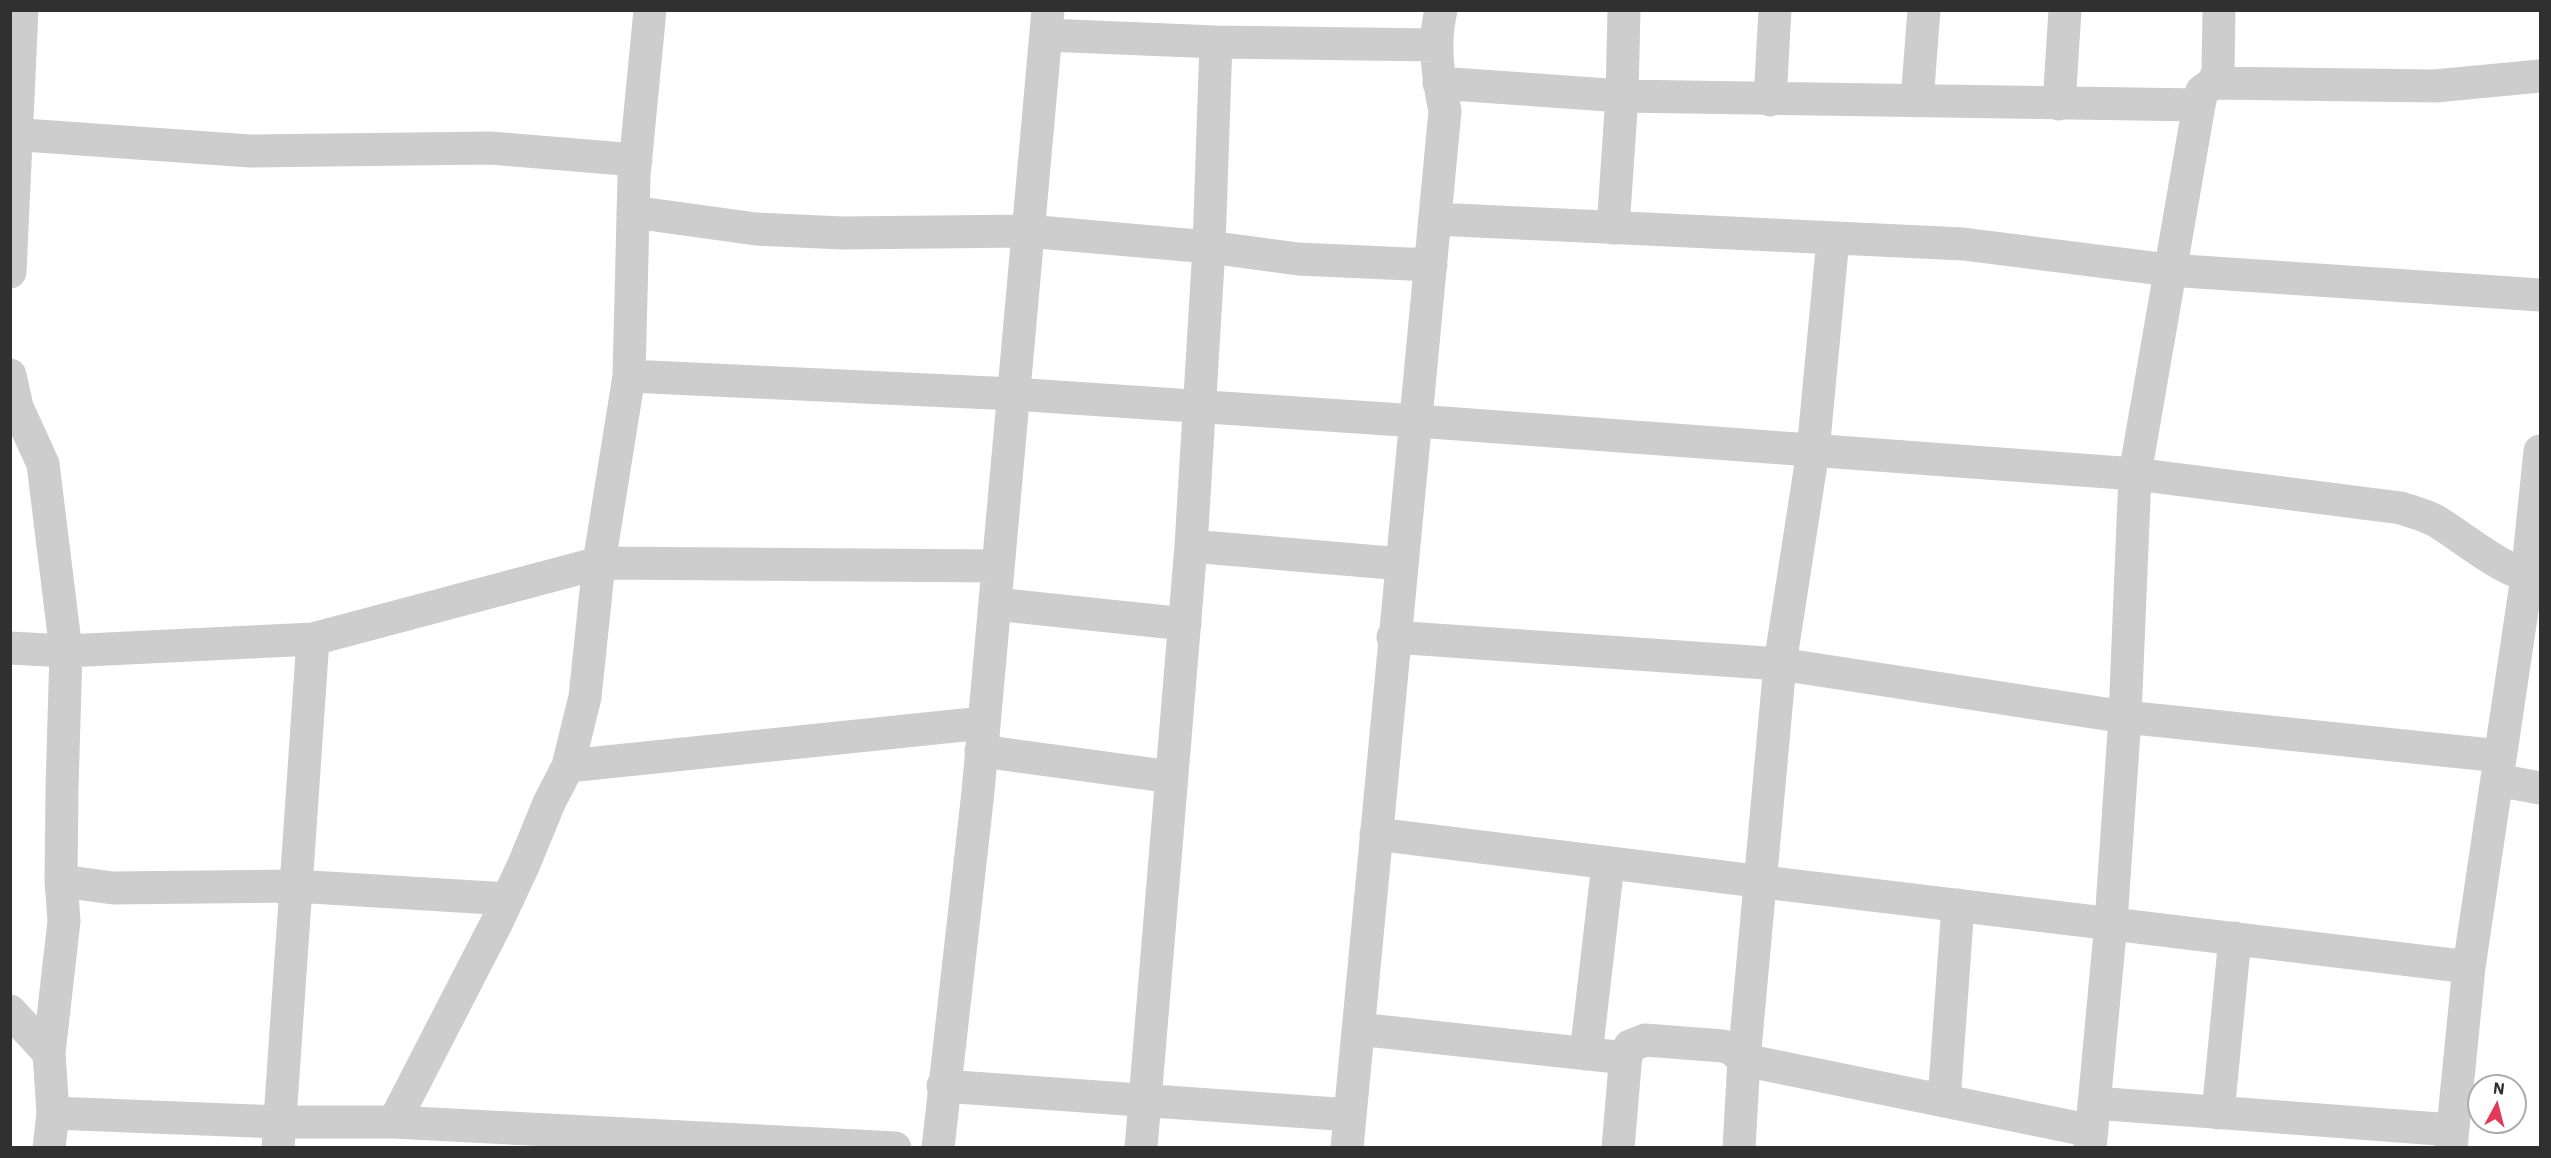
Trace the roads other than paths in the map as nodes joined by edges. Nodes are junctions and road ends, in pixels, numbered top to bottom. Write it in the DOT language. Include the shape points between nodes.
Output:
graph roads {
  1 [pos="22,10"];
  2 [pos="650,10"];
  3 [pos="1441,10"];
  4 [pos="1624,10"];
  5 [pos="1775,10"];
  6 [pos="1924,10"];
  7 [pos="2065,10"];
  8 [pos="2219,10"];
  9 [pos="1047,23"];
  10 [pos="1216,42"];
  11 [pos="1437,45"];
  12 [pos="2541,76"];
  13 [pos="1439,83"];
  14 [pos="2206,94"];
  15 [pos="1622,96"];
  16 [pos="1770,100"];
  17 [pos="1917,101"];
  18 [pos="2059,104"];
  19 [pos="13,134"];
  20 [pos="636,160"];
  21 [pos="633,212"];
  22 [pos="1435,219"];
  23 [pos="1613,228"];
  24 [pos="1027,231"];
  25 [pos="1833,239"];
  26 [pos="1209,247"];
  27 [pos="1431,265"];
  28 [pos="2169,270"];
  29 [pos="10,272"];
  30 [pos="2541,295"];
  31 [pos="10,375"];
  32 [pos="629,376"];
  33 [pos="1013,394"];
  34 [pos="1199,407"];
  35 [pos="1417,421"];
  36 [pos="1813,451"];
  37 [pos="2541,451"];
  38 [pos="2135,474"];
  39 [pos="1191,546"];
  40 [pos="599,563"];
  41 [pos="1402,564"];
  42 [pos="998,566"];
  43 [pos="2534,578"];
  44 [pos="995,604"];
  45 [pos="1185,624"];
  46 [pos="1394,637"];
  47 [pos="313,639"];
  48 [pos="10,648"];
  49 [pos="66,651"];
  50 [pos="1780,664"];
  51 [pos="2125,717"];
  52 [pos="982,737"];
  53 [pos="568,766"];
  54 [pos="2498,768"];
  55 [pos="1172,777"];
  56 [pos="2541,788"];
  57 [pos="1376,834"];
  58 [pos="1608,864"];
  59 [pos="61,881"];
  60 [pos="1760,883"];
  61 [pos="295,886"];
  62 [pos="508,899"];
  63 [pos="1958,905"];
  64 [pos="2111,922"];
  65 [pos="2235,938"];
  66 [pos="2469,967"];
  67 [pos="10,1011"];
  68 [pos="1358,1029"];
  69 [pos="49,1053"];
  70 [pos="1586,1054"];
  71 [pos="1626,1058"];
  72 [pos="1744,1060"];
  73 [pos="943,1086"];
  74 [pos="1145,1099"];
  75 [pos="1944,1101"];
  76 [pos="52,1113"];
  77 [pos="2218,1113"];
  78 [pos="1350,1114"];
  79 [pos="394,1122"];
  80 [pos="2092,1127"];
  81 [pos="279,1135"];
  82 [pos="2452,1139"];
  83 [pos="49,1148"];
  84 [pos="895,1148"];
  85 [pos="938,1148"];
  86 [pos="1141,1148"];
  87 [pos="1347,1148"];
  88 [pos="1618,1148"];
  89 [pos="1739,1148"];
  1 -- 19 [label="street"];
  2 -- 20 [label="street"];
  3 -- 11 [label="street"];
  4 -- 15 [label="street"];
  5 -- 16 [label="street"];
  6 -- 17 [label="street"];
  7 -- 18 [label="street"];
  8 -- 14 [label="street" via="2218,72"];
  9 -- 10 [label="street"];
  9 -- 24 [label="street"];
  10 -- 11 [label="street"];
  10 -- 26 [label="street"];
  11 -- 13 [label="street"];
  12 -- 14 [label="street" via="2426,87"];
  13 -- 15 [label="street"];
  13 -- 22 [label="street" via="1445,111"];
  14 -- 18 [label="street"];
  14 -- 28 [label="street"];
  15 -- 16 [label="street"];
  15 -- 23 [label="street"];
  16 -- 17 [label="street"];
  17 -- 18 [label="street"];
  19 -- 20 [label="street" via="250,152 489,148"];
  19 -- 29 [label="street"];
  20 -- 21 [label="street"];
  21 -- 24 [label="street" via="767,229 842,233"];
  21 -- 32 [label="street"];
  22 -- 23 [label="street"];
  22 -- 27 [label="street"];
  23 -- 25 [label="street"];
  24 -- 26 [label="street"];
  24 -- 33 [label="street"];
  25 -- 28 [label="street" via="1963,244"];
  25 -- 36 [label="street"];
  26 -- 27 [label="street" via="1298,259"];
  26 -- 34 [label="street"];
  27 -- 35 [label="street"];
  28 -- 30 [label="street"];
  28 -- 38 [label="street"];
  31 -- 49 [label="street" via="17,407 43,464"];
  32 -- 33 [label="street"];
  32 -- 40 [label="street"];
  33 -- 34 [label="street"];
  33 -- 42 [label="street"];
  34 -- 35 [label="street"];
  34 -- 39 [label="street"];
  35 -- 36 [label="street"];
  35 -- 41 [label="street"];
  36 -- 38 [label="street"];
  36 -- 50 [label="street"];
  37 -- 43 [label="street"];
  38 -- 43 [label="street" via="2401,508 2434,520 2459,538"];
  38 -- 51 [label="street"];
  39 -- 41 [label="street"];
  39 -- 45 [label="street"];
  40 -- 42 [label="street"];
  40 -- 47 [label="street"];
  40 -- 53 [label="street" via="590,667"];
  41 -- 46 [label="street"];
  42 -- 44 [label="street"];
  43 -- 54 [label="street"];
  44 -- 45 [label="street"];
  44 -- 52 [label="street"];
  45 -- 55 [label="street"];
  46 -- 50 [label="street"];
  46 -- 57 [label="street"];
  47 -- 49 [label="street"];
  47 -- 61 [label="street"];
  48 -- 49 [label="street"];
  49 -- 59 [label="street"];
  50 -- 51 [label="street"];
  50 -- 60 [label="street"];
  51 -- 54 [label="street"];
  51 -- 64 [label="street"];
  52 -- 53 [label="street"];
  52 -- 55 [label="street"];
  52 -- 73 [label="street"];
  53 -- 62 [label="street"];
  54 -- 56 [label="street"];
  54 -- 66 [label="street"];
  55 -- 74 [label="street"];
  57 -- 58 [label="street"];
  57 -- 68 [label="street"];
  58 -- 60 [label="street"];
  58 -- 70 [label="street"];
  59 -- 61 [label="street" via="113,888"];
  59 -- 69 [label="street" via="64,921"];
  60 -- 63 [label="street"];
  60 -- 72 [label="street"];
  61 -- 62 [label="street"];
  61 -- 81 [label="street"];
  62 -- 79 [label="street"];
  63 -- 64 [label="street"];
  63 -- 75 [label="street"];
  64 -- 65 [label="street"];
  64 -- 80 [label="street"];
  65 -- 66 [label="street"];
  65 -- 77 [label="street"];
  66 -- 82 [label="street"];
  67 -- 69 [label="street"];
  68 -- 70 [label="street"];
  68 -- 78 [label="street"];
  69 -- 76 [label="street"];
  70 -- 71 [label="street"];
  71 -- 72 [label="street" via="1630,1046 1645,1040 1723,1046"];
  71 -- 88 [label="street"];
  72 -- 75 [label="street"];
  72 -- 89 [label="street"];
  73 -- 74 [label="street"];
  73 -- 85 [label="street"];
  74 -- 78 [label="street"];
  74 -- 86 [label="street"];
  75 -- 80 [label="street"];
  76 -- 81 [label="street"];
  76 -- 83 [label="street"];
  77 -- 80 [label="street"];
  77 -- 82 [label="street"];
  78 -- 87 [label="street"];
  79 -- 81 [label="street"];
  79 -- 84 [label="street"];
}
